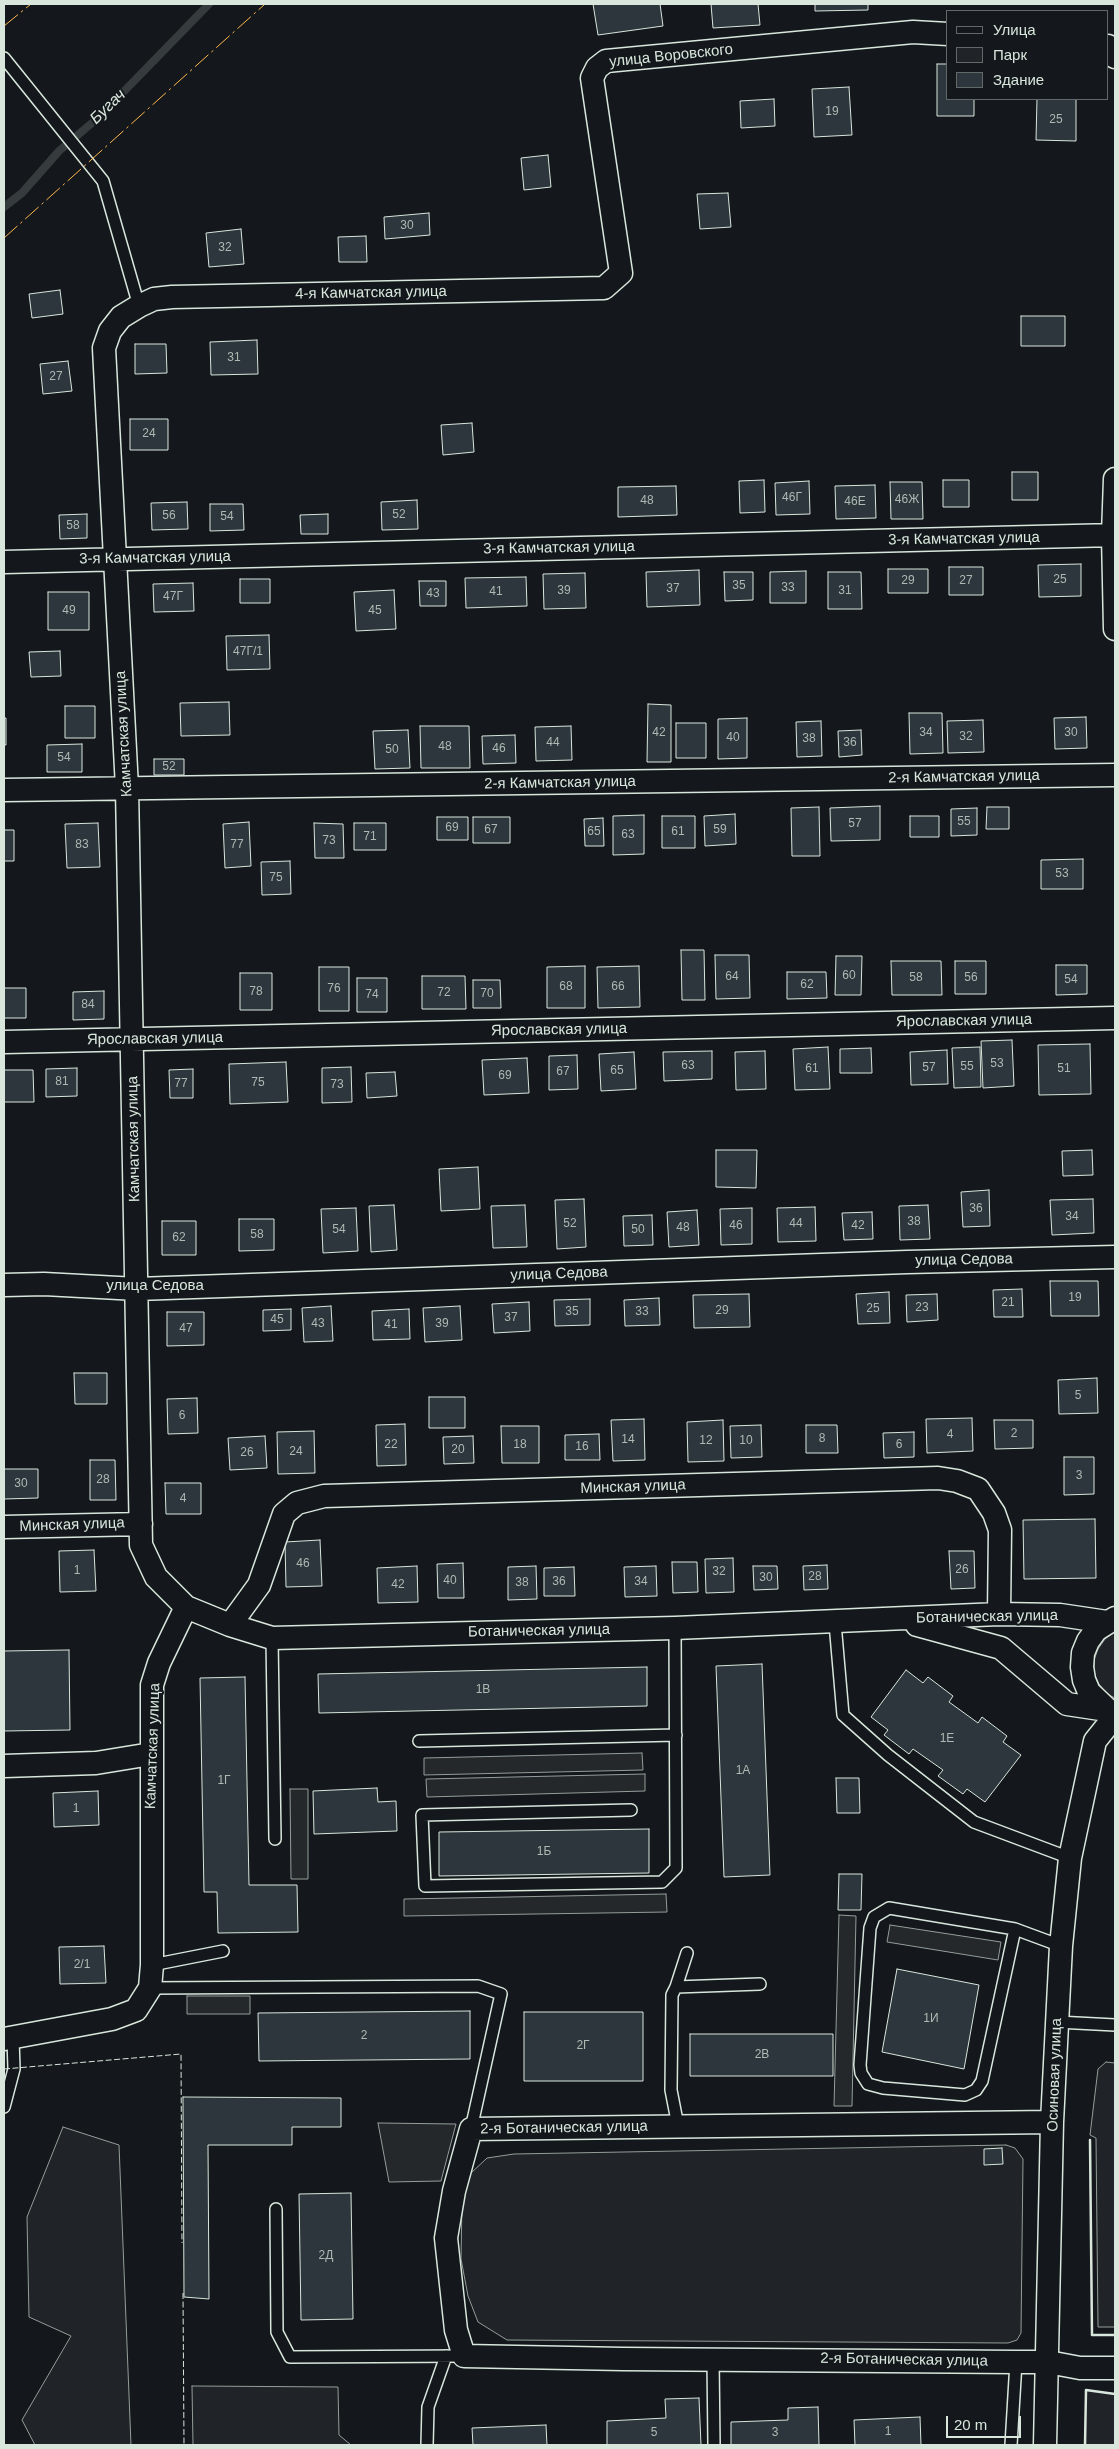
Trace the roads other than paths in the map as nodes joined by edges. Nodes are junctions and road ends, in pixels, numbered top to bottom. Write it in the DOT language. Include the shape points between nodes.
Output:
graph roads {
  1 [pos="946,34"];
  2 [pos="1109,46"];
  3 [pos="1115,57"];
  4 [pos="4,58"];
  5 [pos="604,288"];
  6 [pos="139,306"];
  7 [pos="1115,478"];
  8 [pos="1114,535"];
  9 [pos="116,558"];
  10 [pos="4,562"];
  11 [pos="1115,629"];
  12 [pos="1115,775"];
  13 [pos="127,788"];
  14 [pos="4,790"];
  15 [pos="1115,1018"];
  16 [pos="133,1039"];
  17 [pos="4,1042"];
  18 [pos="1115,1257"];
  19 [pos="4,1285"];
  20 [pos="137,1288"];
  21 [pos="141,1524"];
  22 [pos="4,1527"];
  23 [pos="186,1607"];
  24 [pos="999,1614"];
  25 [pos="897,1620"];
  26 [pos="1111,1620"];
  27 [pos="835,1623"];
  28 [pos="230,1625"];
  29 [pos="675,1628"];
  30 [pos="272,1638"];
  31 [pos="1112,1713"];
  32 [pos="676,1734"];
  33 [pos="419,1741"];
  34 [pos="150,1754"];
  35 [pos="4,1766"];
  36 [pos="631,1810"];
  37 [pos="275,1839"];
  38 [pos="1070,1858"];
  39 [pos="1015,1928"];
  40 [pos="1062,1946"];
  41 [pos="223,1951"];
  42 [pos="687,1953"];
  43 [pos="152,1965"];
  44 [pos="760,1984"];
  45 [pos="676,1987"];
  46 [pos="150,1988"];
  47 [pos="1057,2022"];
  48 [pos="1115,2025"];
  49 [pos="8,2039"];
  50 [pos="4,2107"];
  51 [pos="1052,2122"];
  52 [pos="678,2126"];
  53 [pos="471,2129"];
  54 [pos="276,2209"];
  55 [pos="455,2356"];
  56 [pos="713,2358"];
  57 [pos="1016,2362"];
  58 [pos="1048,2362"];
  59 [pos="1115,2368"];
  60 [pos="426,2445"];
  61 [pos="714,2445"];
  62 [pos="1011,2445"];
  63 [pos="1045,2445"];
  1 -- 5 [label="street, улица Воровского" via="913,32 606,61 592,78 621,273"];
  2 -- 3 [label="street"];
  4 -- 6 [label="lane" via="103,181"];
  5 -- 6 [label="street, 4-я Камчатская улица" via="172,296"];
  6 -- 9 [label="street, Камчатская улица" via="122,316 110,331 104,348"];
  7 -- 8 [label="street"];
  8 -- 9 [label="street, 3-я Камчатская улица"];
  8 -- 11 [label="street"];
  9 -- 10 [label="street, 3-я Камчатская улица"];
  9 -- 13 [label="street, Камчатская улица"];
  12 -- 13 [label="street, 2-я Камчатская улица"];
  13 -- 14 [label="street, 2-я Камчатская улица"];
  13 -- 16 [label="street, Камчатская улица"];
  15 -- 16 [label="street, Ярославская улица"];
  16 -- 17 [label="street, Ярославская улица"];
  16 -- 20 [label="street, Камчатская улица"];
  18 -- 20 [label="street, улица Седова"];
  19 -- 20 [label="street, улица Седова"];
  20 -- 21 [label="street, Камчатская улица"];
  21 -- 22 [label="street, Минская улица"];
  21 -- 23 [label="street, Камчатская улица" via="141,1545 156,1577"];
  23 -- 28 [label="street, Ботаническая улица"];
  23 -- 34 [label="street, Камчатская улица" via="152,1685"];
  24 -- 25 [label="street, Ботаническая улица"];
  24 -- 26 [label="street, Ботаническая улица"];
  24 -- 28 [label="street, Минская улица" via="1000,1530 994,1513 978,1489 938,1478 324,1496 297,1504 284,1514 259,1586"];
  25 -- 27 [label="street, Ботаническая улица"];
  25 -- 31 [label="street, Ботаническая улица" via="1001,1648 1068,1704"];
  26 -- 31 [label="street" via="1096,1630 1088,1641 1082,1667 1089,1692"];
  27 -- 29 [label="street, Ботаническая улица"];
  27 -- 38 [label="lane" via="843,1715 888,1755 974,1822"];
  28 -- 30 [label="street, Ботаническая улица"];
  29 -- 30 [label="street, Ботаническая улица"];
  29 -- 32 [label="lane"];
  30 -- 37 [label="lane"];
  31 -- 38 [label="street, Осиновая улица" via="1095,1741"];
  32 -- 33 [label="lane"];
  32 -- 36 [label="lane" via="676,1868 662,1882 425,1886 422,1815"];
  34 -- 35 [label="street" via="96,1763"];
  34 -- 43 [label="street, Камчатская улица"];
  38 -- 40 [label="street, Осиновая улица"];
  39 -- 39 [label="lane" via="890,1908 874,1917 870,1928 860,2065 868,2084 965,2094 976,2090 982,2081"];
  39 -- 40 [label="lane"];
  40 -- 47 [label="street, Осиновая улица"];
  41 -- 43 [label="lane"];
  42 -- 45 [label="lane"];
  43 -- 46 [label="street"];
  44 -- 45 [label="lane"];
  45 -- 52 [label="lane" via="672,1995 671,2090"];
  46 -- 49 [label="street" via="136,2010 112,2019"];
  46 -- 53 [label="lane" via="478,1986 501,1994"];
  47 -- 48 [label="lane"];
  47 -- 51 [label="street, Осиновая улица"];
  49 -- 50 [label="lane" via="14,2069"];
  51 -- 52 [label="street, 2-я Ботаническая улица"];
  51 -- 58 [label="street, Осиновая улица"];
  52 -- 53 [label="street, 2-я Ботаническая улица"];
  53 -- 55 [label="street, 2-я Ботаническая улица" via="454,2191 446,2238 456,2330"];
  54 -- 55 [label="lane" via="277,2332 290,2357"];
  55 -- 56 [label="street, 2-я Ботаническая улица"];
  55 -- 60 [label="lane" via="428,2407"];
  56 -- 57 [label="street, 2-я Ботаническая улица"];
  56 -- 61 [label="lane"];
  57 -- 58 [label="street, 2-я Ботаническая улица"];
  57 -- 62 [label="lane"];
  58 -- 59 [label="street, 2-я Ботаническая улица" via="1080,2368"];
  58 -- 63 [label="street, Осиновая улица"];
}
